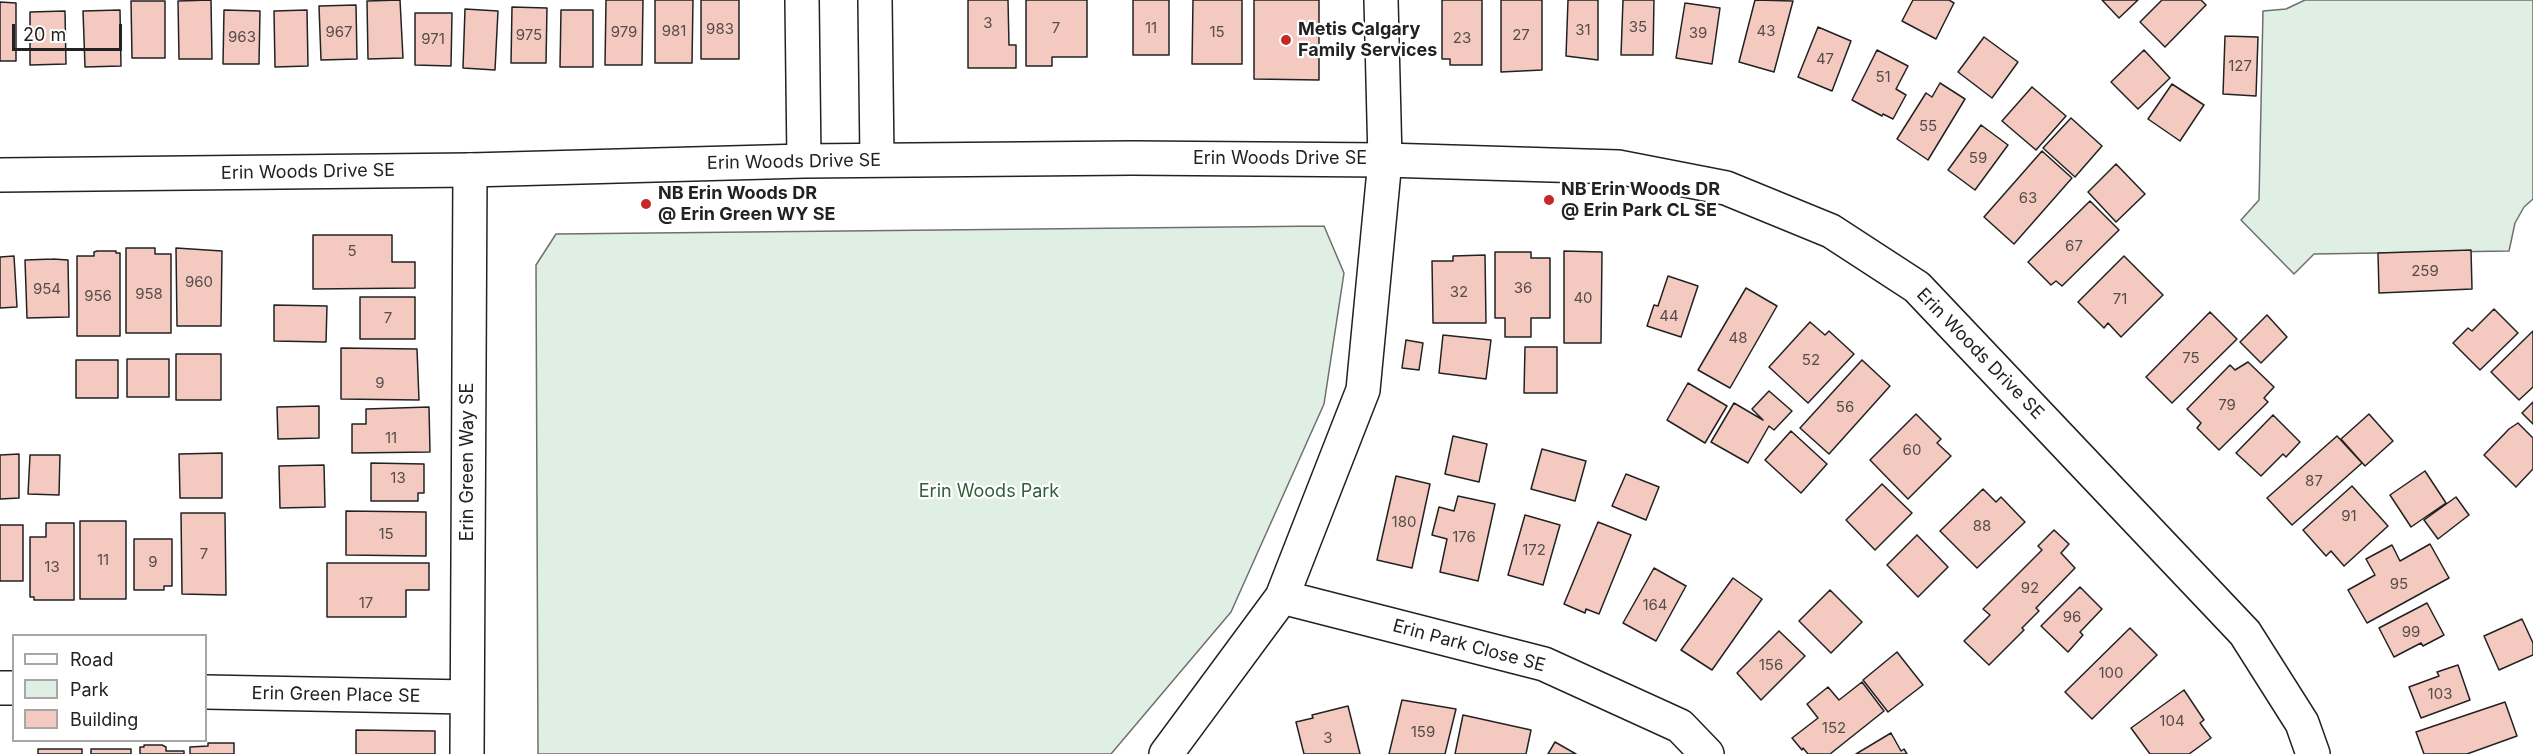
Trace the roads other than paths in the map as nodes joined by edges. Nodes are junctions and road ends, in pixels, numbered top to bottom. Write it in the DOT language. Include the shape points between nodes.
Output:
graph roads {
  1 [pos="802,0"];
  2 [pos="875,0"];
  3 [pos="1381,0"];
  4 [pos="877,160"];
  5 [pos="1385,160"];
  6 [pos="804,161"];
  7 [pos="470,170"];
  8 [pos="0,175"];
  9 [pos="1282,597"];
  10 [pos="207,692"];
  11 [pos="467,697"];
  12 [pos="467,754"];
  13 [pos="1166,754"];
  14 [pos="1707,754"];
  15 [pos="2313,754"];
  1 -- 6 [label="street"];
  2 -- 4 [label="street"];
  3 -- 5 [label="street"];
  4 -- 5 [label="street, Erin Woods Drive SE"];
  4 -- 6 [label="street, Erin Woods Drive SE"];
  5 -- 9 [label="street" via="1363,390"];
  5 -- 15 [label="street, Erin Woods Drive SE" via="1618,167 1726,188 1831,231 1917,287 2245,633 2302,723"];
  6 -- 7 [label="street, Erin Woods Drive SE"];
  7 -- 8 [label="street, Erin Woods Drive SE"];
  7 -- 11 [label="street, Erin Green Way SE"];
  9 -- 13 [label="street"];
  9 -- 14 [label="street, Erin Park Close SE" via="1544,664 1680,726"];
  10 -- 11 [label="street, Erin Green Place SE"];
  11 -- 12 [label="street, Erin Green Way SE"];
}
